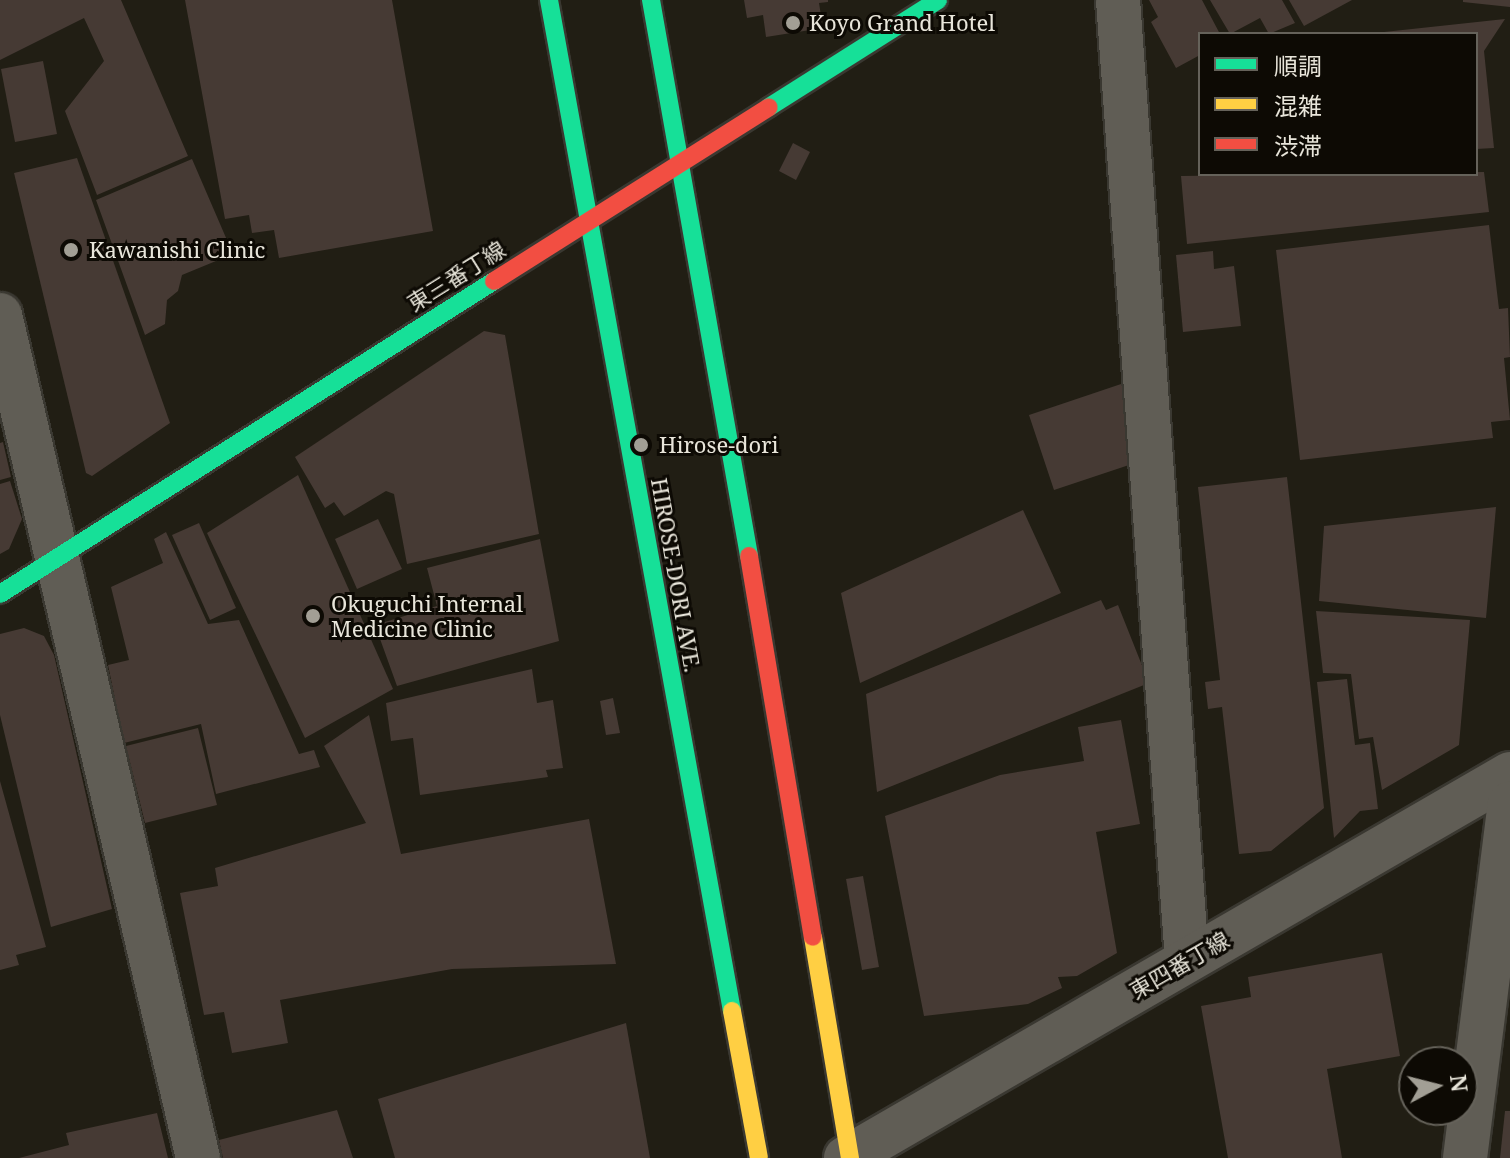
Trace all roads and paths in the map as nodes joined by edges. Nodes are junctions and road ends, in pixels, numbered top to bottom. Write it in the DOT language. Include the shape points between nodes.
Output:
graph roads {
  1 [pos="549,0"];
  2 [pos="651,0"];
  3 [pos="938,0"];
  4 [pos="1118,0"];
  5 [pos="682,160"];
  6 [pos="588,221"];
  7 [pos="0,315"];
  8 [pos="58,557"];
  9 [pos="0,594"];
  10 [pos="1510,774"];
  11 [pos="1510,804"];
  12 [pos="1187,960"];
  13 [pos="848,1157"];
  14 [pos="198,1158"];
  15 [pos="759,1158"];
  16 [pos="1465,1158"];
  1 -- 6 [label="street, HIROSE-DORI AVE."];
  2 -- 5 [label="street"];
  3 -- 5 [label="street, 東三番丁線"];
  4 -- 12 [label="street"];
  5 -- 6 [label="street, 東三番丁線"];
  5 -- 13 [label="street"];
  6 -- 8 [label="street, 東三番丁線"];
  6 -- 15 [label="street, HIROSE-DORI AVE."];
  7 -- 8 [label="street"];
  8 -- 9 [label="street, 東三番丁線"];
  8 -- 14 [label="street"];
  10 -- 12 [label="street, 東四番丁線"];
  11 -- 16 [label="street"];
  12 -- 13 [label="street, 東四番丁線"];
}
